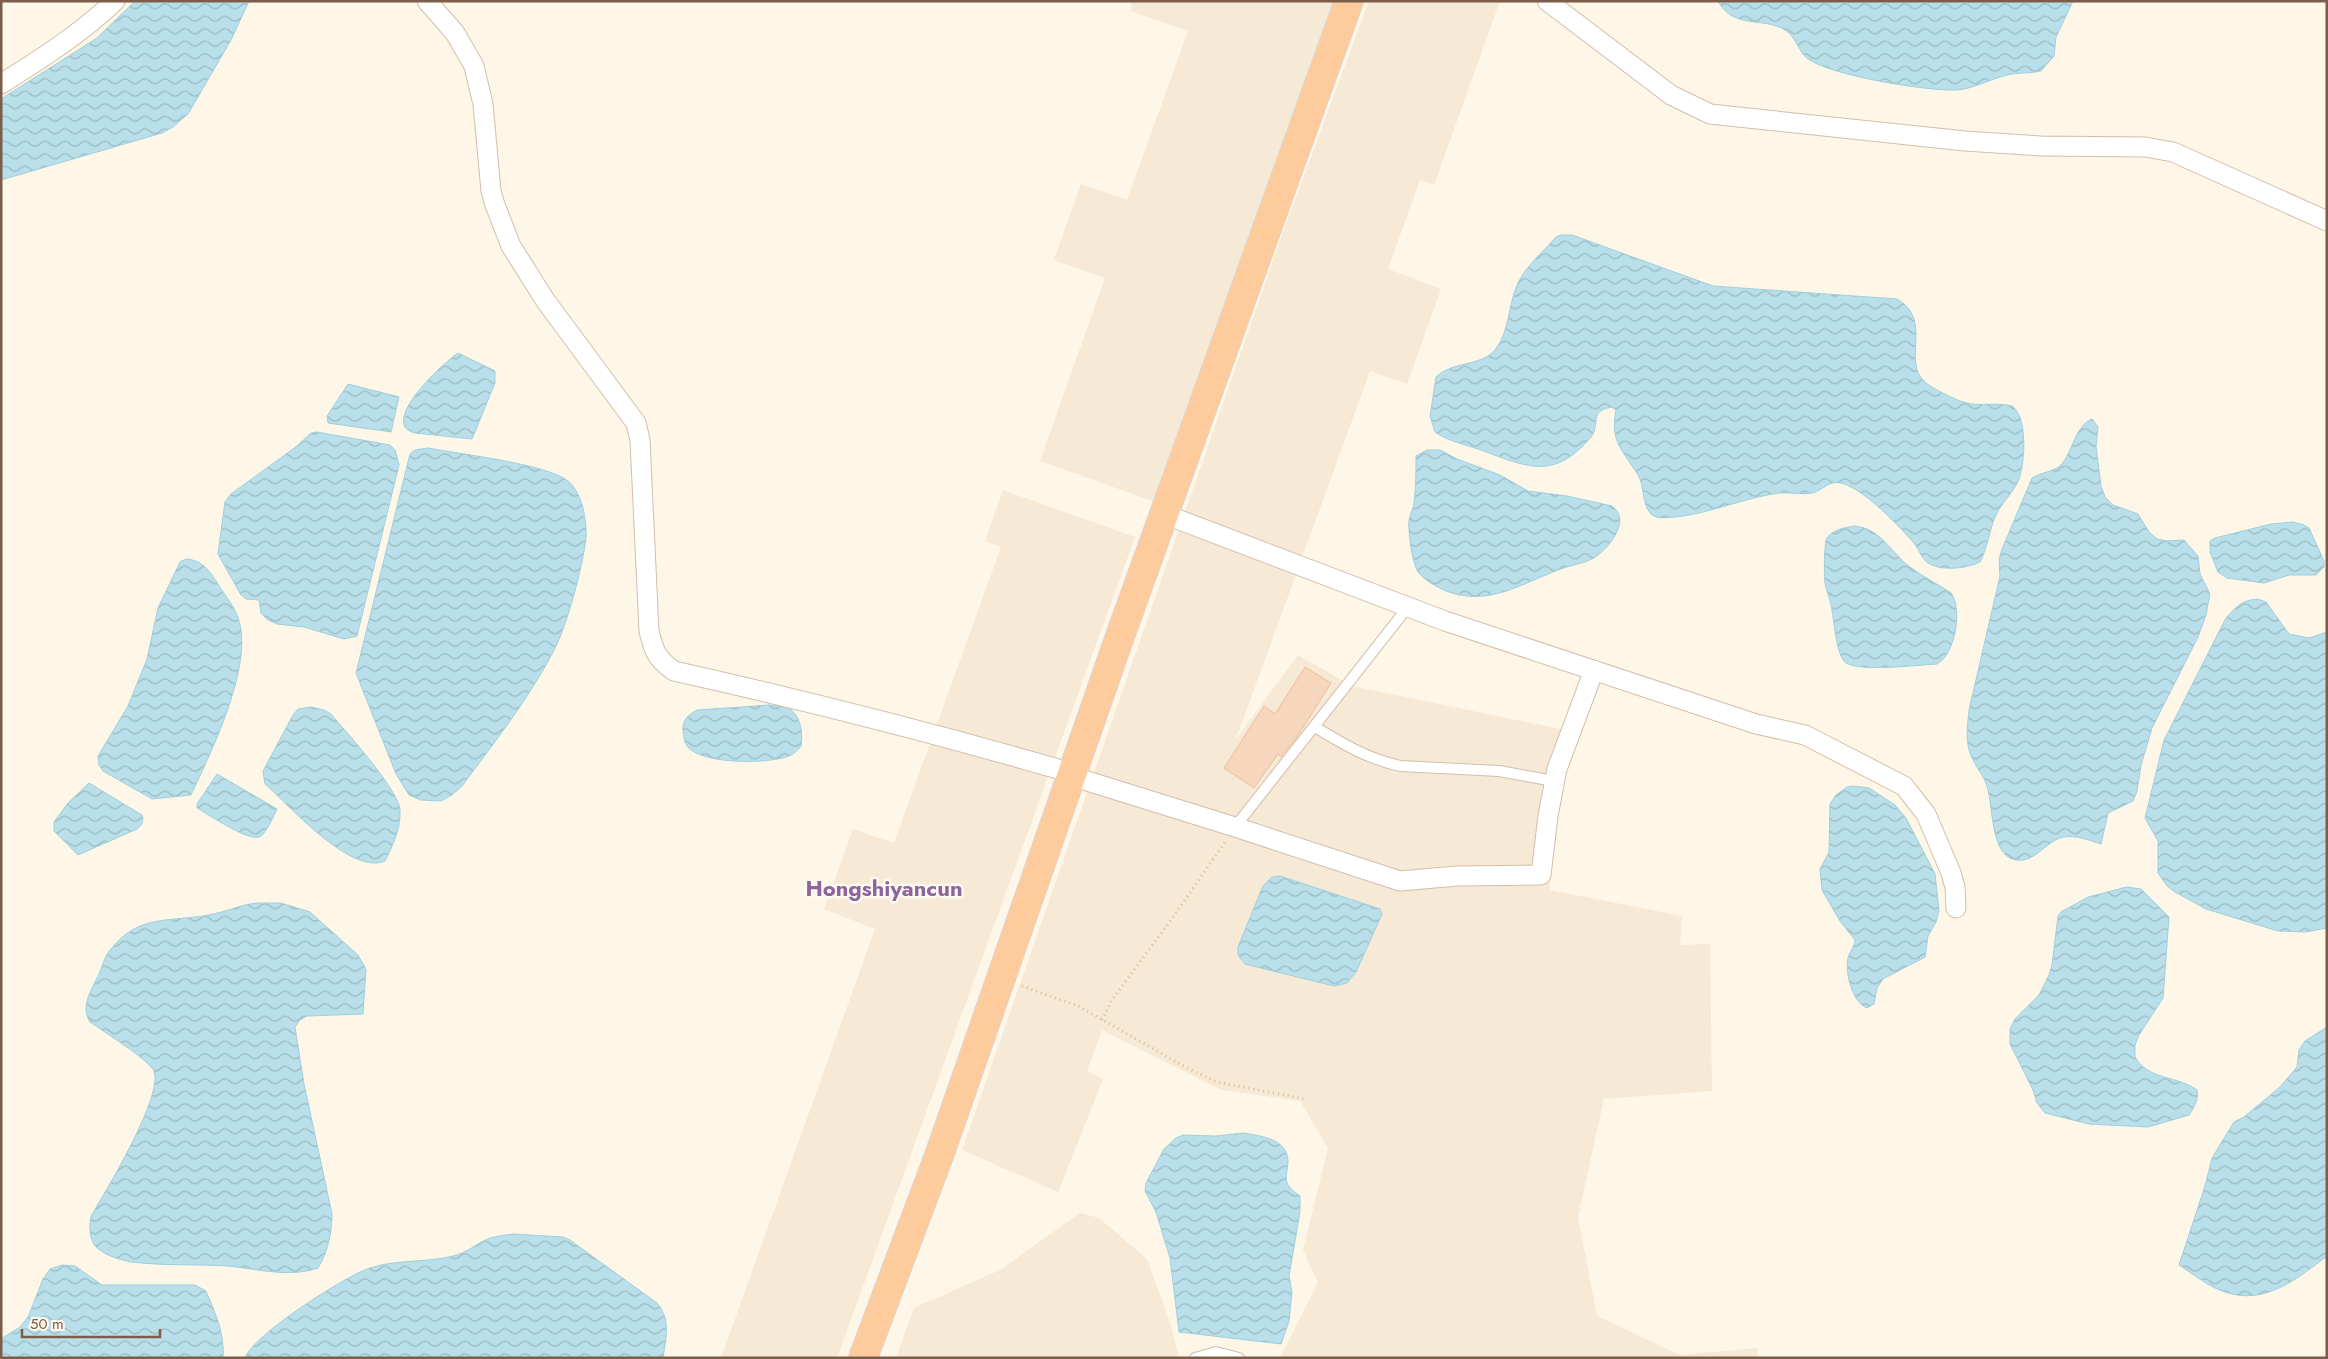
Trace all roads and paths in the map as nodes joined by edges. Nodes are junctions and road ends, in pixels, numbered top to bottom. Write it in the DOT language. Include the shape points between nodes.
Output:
graph roads {
  1 [pos="115,1"];
  2 [pos="427,1"];
  3 [pos="1349,1"];
  4 [pos="1546,1"];
  5 [pos="1,84"];
  6 [pos="2327,221"];
  7 [pos="1164,514"];
  8 [pos="1408,607"];
  9 [pos="1594,670"];
  10 [pos="1315,727"];
  11 [pos="1072,775"];
  12 [pos="1554,781"];
  13 [pos="1236,827"];
  14 [pos="1956,908"];
  15 [pos="1001,978"];
  16 [pos="1102,1020"];
  17 [pos="1305,1099"];
  18 [pos="863,1358"];
  19 [pos="1195,1358"];
  20 [pos="1240,1358"];
  1 -- 5 [label="street" via="93,22"];
  2 -- 11 [label="street" via="454,33 474,66 482,104 493,198 511,246 545,300 636,423 641,449 649,631 661,662 674,671 864,716"];
  3 -- 7 [label="highway"];
  4 -- 6 [label="street" via="1671,94 1710,114 1965,141 2145,147 2173,152"];
  7 -- 8 [label="street"];
  7 -- 11 [label="highway"];
  8 -- 9 [label="street"];
  8 -- 10 [label="lane"];
  9 -- 12 [label="street"];
  9 -- 14 [label="street" via="1756,724 1805,735 1904,786 1926,814 1948,864 1954,880"];
  10 -- 12 [label="lane" via="1355,751 1385,763 1499,771"];
  10 -- 13 [label="lane"];
  11 -- 13 [label="street"];
  11 -- 15 [label="highway"];
  12 -- 13 [label="street" via="1541,875 1457,876 1400,881"];
  13 -- 16 [label="path" via="1112,1000"];
  15 -- 16 [label="path" via="1078,1006"];
  15 -- 18 [label="highway"];
  16 -- 17 [label="path" via="1217,1082"];
  19 -- 20 [label="lane" via="1216,1352"];
}
